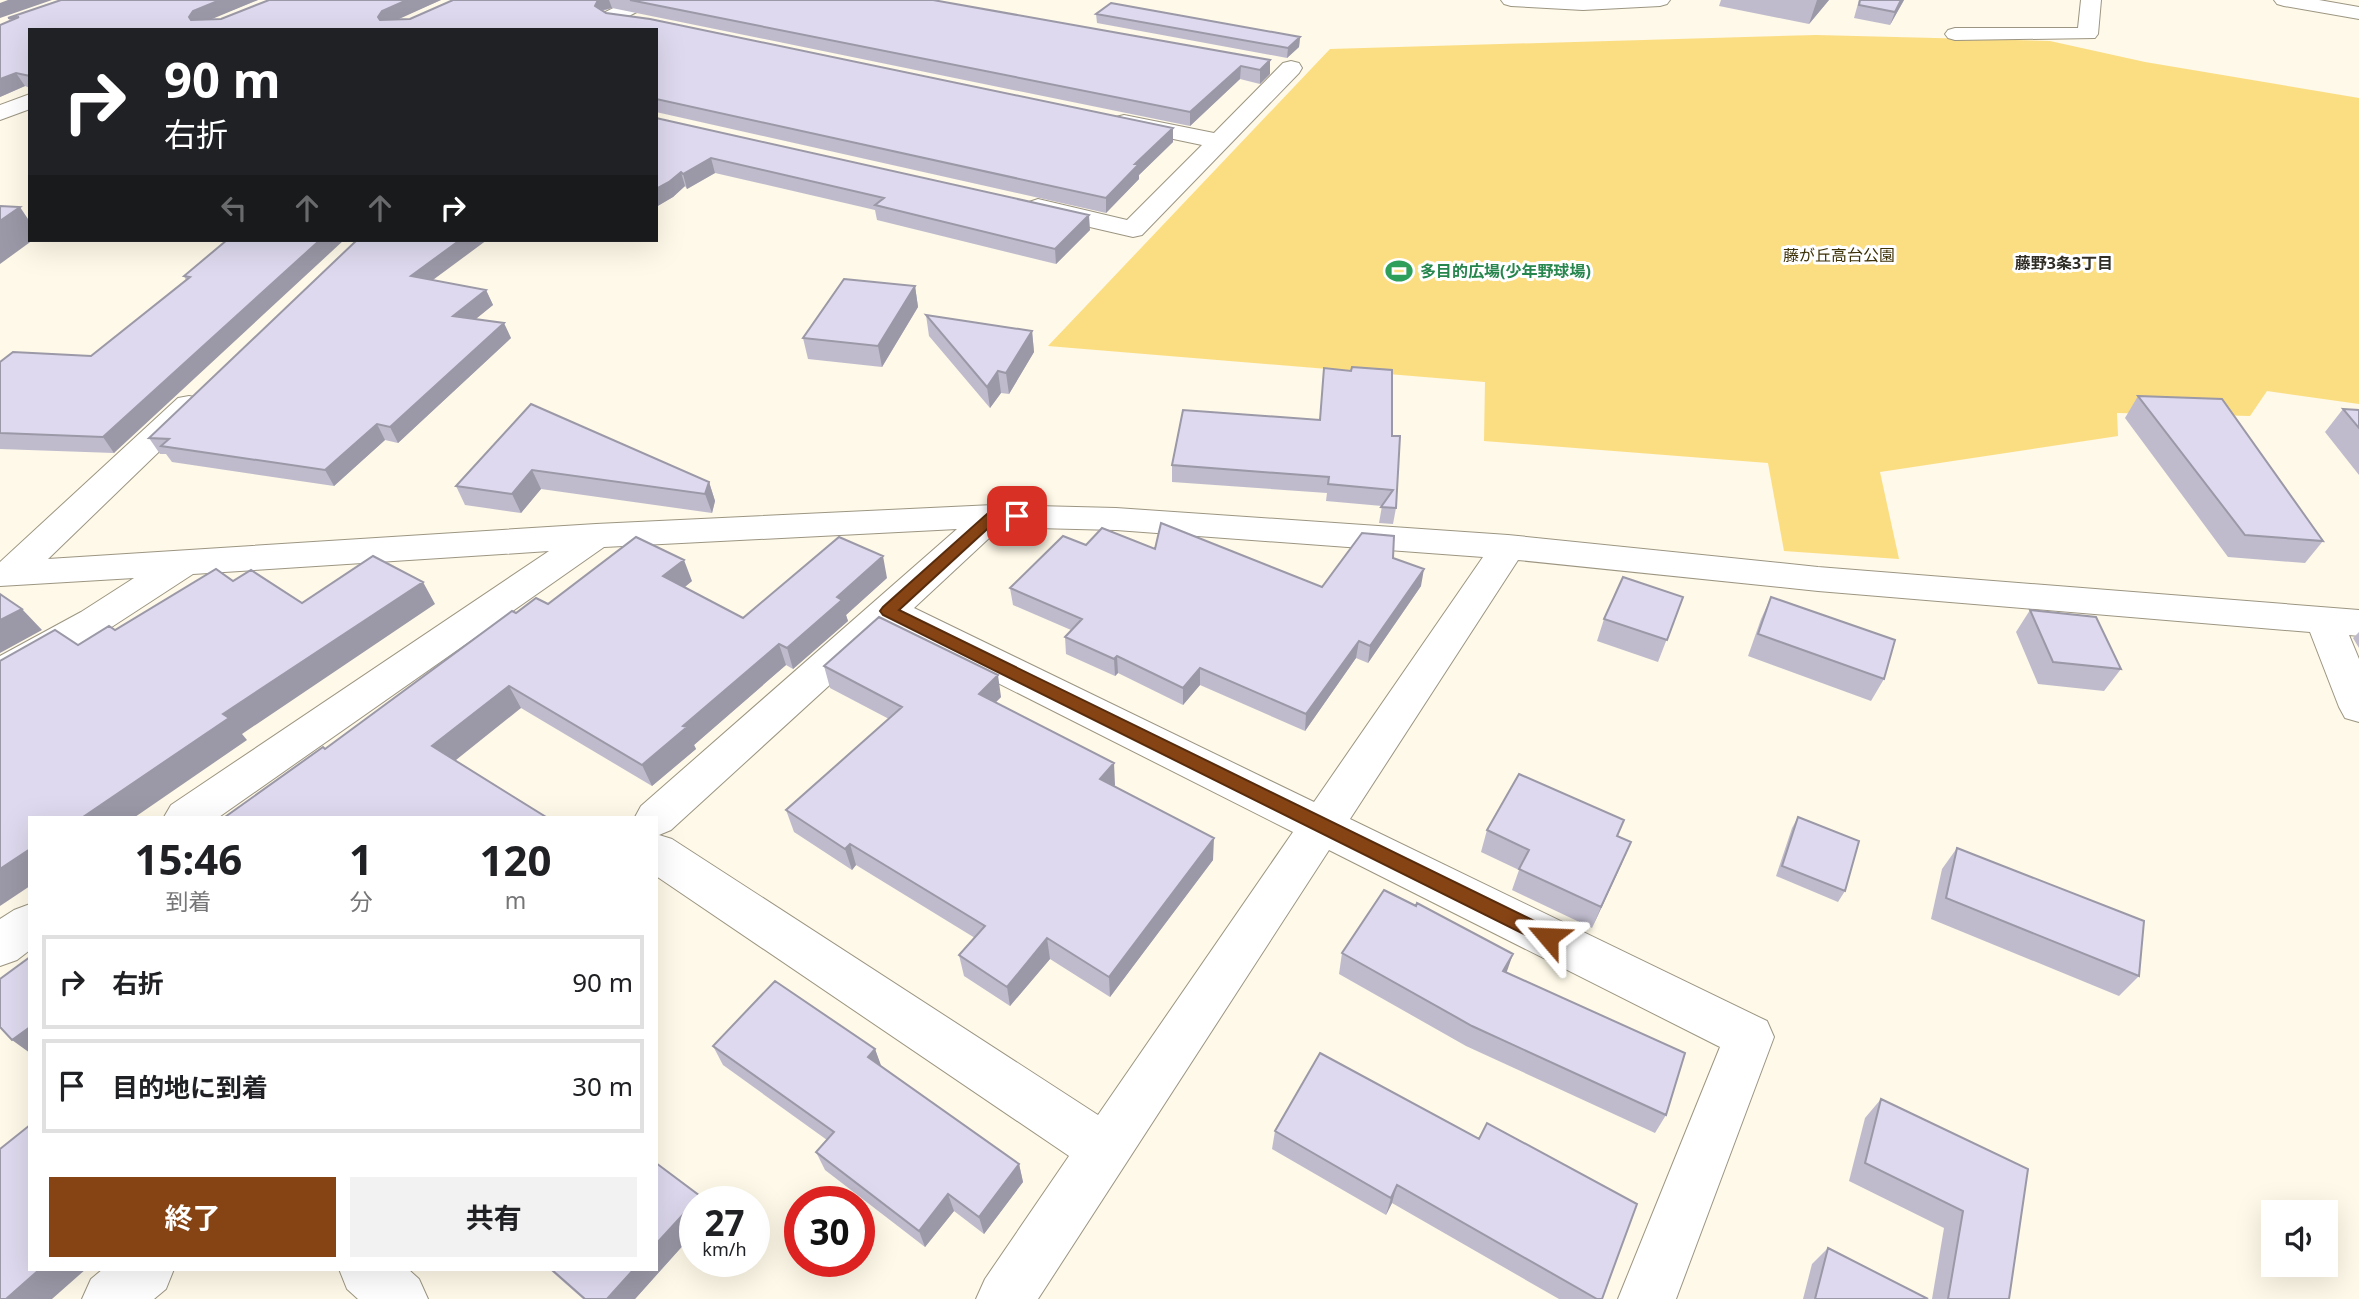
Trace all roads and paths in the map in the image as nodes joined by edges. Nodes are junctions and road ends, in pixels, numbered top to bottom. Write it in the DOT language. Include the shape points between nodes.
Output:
graph roads {
  1 [pos="645,0"];
  2 [pos="1511,0"];
  3 [pos="1660,0"];
  4 [pos="2091,0"];
  5 [pos="2284,0"];
  6 [pos="2359,13"];
  7 [pos="611,17"];
  8 [pos="652,25"];
  9 [pos="589,28"];
  10 [pos="1955,34"];
  11 [pos="1264,63"];
  12 [pos="28,102"];
  13 [pos="0,113"];
  14 [pos="1098,116"];
  15 [pos="28,119"];
  16 [pos="0,120"];
  17 [pos="1219,141"];
  18 [pos="1010,201"];
  19 [pos="212,383"];
  20 [pos="993,516"];
  21 [pos="596,536"];
  22 [pos="1508,547"];
  23 [pos="187,561"];
  24 [pos="5,574"];
  25 [pos="888,611"];
  26 [pos="2341,622"];
  27 [pos="0,674"];
  28 [pos="2359,707"];
  29 [pos="187,816"];
  30 [pos="658,816"];
  31 [pos="1323,825"];
  32 [pos="658,853"];
  33 [pos="28,925"];
  34 [pos="0,945"];
  35 [pos="1107,1150"];
  36 [pos="144,1271"];
  37 [pos="369,1271"];
  38 [pos="111,1299"];
  39 [pos="399,1299"];
  40 [pos="1005,1299"];
  41 [pos="1647,1299"];
  1 -- 7 [label="main road"];
  2 -- 3 [label="main road" via="1584,5"];
  4 -- 10 [label="main road" via="2088,34"];
  5 -- 6 [label="main road"];
  7 -- 8 [label="main road"];
  7 -- 9 [label="main road"];
  11 -- 17 [label="main road" via="1291,68"];
  12 -- 13 [label="main road"];
  14 -- 17 [label="main road"];
  15 -- 16 [label="main road"];
  17 -- 18 [label="main road" via="1133,229"];
  19 -- 24 [label="main road"];
  20 -- 21 [label="main road"];
  20 -- 22 [label="main road" via="1116,519"];
  20 -- 25 [label="main road"];
  21 -- 23 [label="main road"];
  21 -- 29 [label="main road"];
  22 -- 26 [label="main road" via="1818,579"];
  22 -- 31 [label="main road"];
  23 -- 24 [label="main road"];
  23 -- 27 [label="main road"];
  25 -- 30 [label="main road"];
  25 -- 31 [label="main road"];
  26 -- 28 [label="main road"];
  31 -- 35 [label="main road"];
  31 -- 41 [label="main road" via="1749,1037"];
  32 -- 35 [label="main road"];
  33 -- 34 [label="main road"];
  35 -- 40 [label="main road"];
  36 -- 38 [label="main road"];
  37 -- 39 [label="main road"];
}
